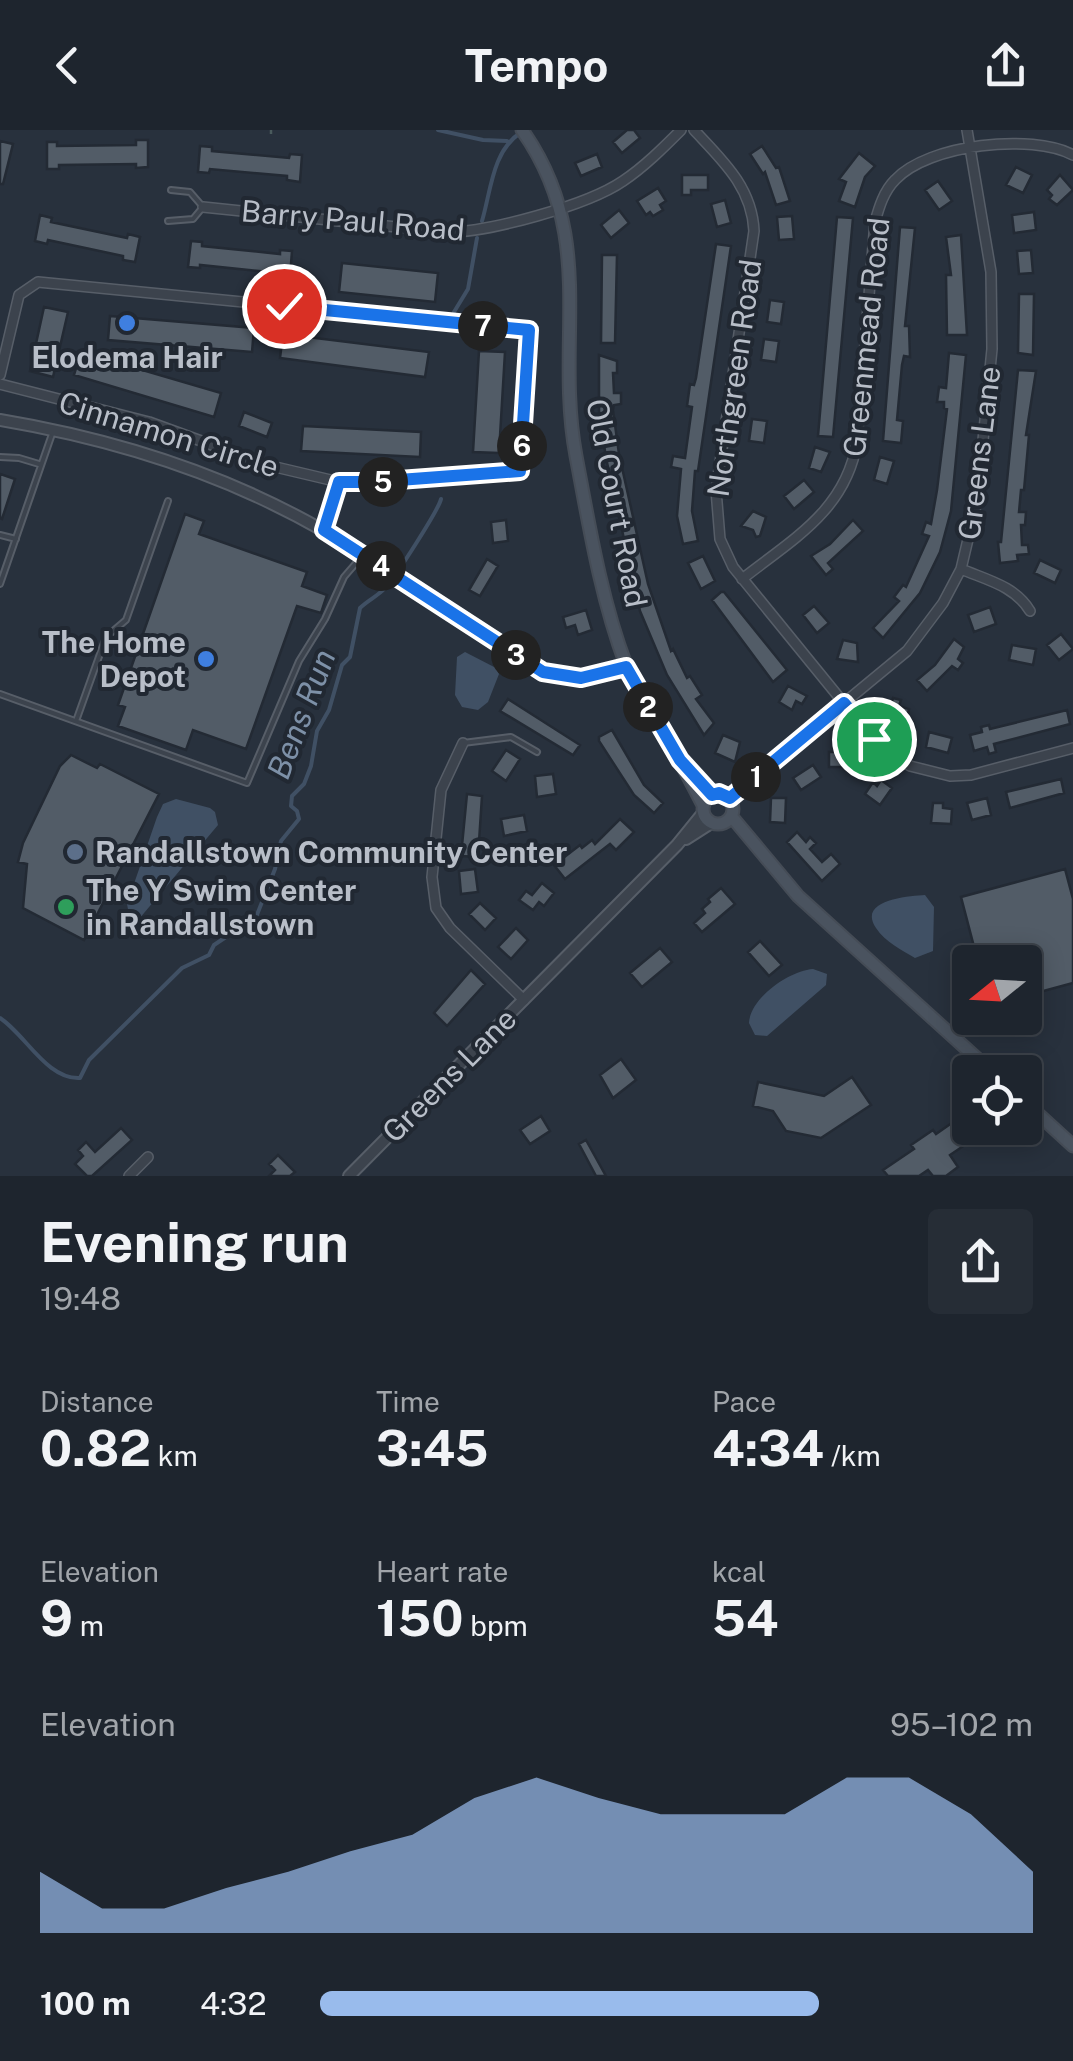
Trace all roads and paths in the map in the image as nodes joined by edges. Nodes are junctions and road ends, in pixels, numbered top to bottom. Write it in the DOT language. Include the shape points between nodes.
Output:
graph roads {
  1 [pos="681,130"];
  2 [pos="694,130"];
  3 [pos="968,130"];
  4 [pos="525,134"];
  5 [pos="971,149"];
  6 [pos="1073,156"];
  7 [pos="171,190"];
  8 [pos="560,206"];
  9 [pos="203,208"];
  10 [pos="168,221"];
  11 [pos="0,375"];
  12 [pos="0,384"];
  13 [pos="0,420"];
  14 [pos="54,429"];
  15 [pos="0,457"];
  16 [pos="41,465"];
  17 [pos="339,482"];
  18 [pos="168,501"];
  19 [pos="324,530"];
  20 [pos="0,535"];
  21 [pos="16,539"];
  22 [pos="363,555"];
  23 [pos="961,569"];
  24 [pos="742,579"];
  25 [pos="0,584"];
  26 [pos="1030,611"];
  27 [pos="626,667"];
  28 [pos="0,694"];
  29 [pos="844,703"];
  30 [pos="76,722"];
  31 [pos="463,743"];
  32 [pos="1073,748"];
  33 [pos="537,752"];
  34 [pos="730,798"];
  35 [pos="714,813"];
  36 [pos="524,1000"];
  37 [pos="973,1055"];
  38 [pos="1042,1118"];
  39 [pos="1073,1146"];
  40 [pos="148,1158"];
  41 [pos="129,1176"];
  42 [pos="349,1176"];
  1 -- 8 [label="street, Barry Paul Road" via="622,182"];
  2 -- 24 [label="street, Northgreen Road" via="734,173 753,215 716,508 720,539"];
  3 -- 5 [label="street, Greens Lane"];
  4 -- 8 [label="main road, Old Court Road"];
  5 -- 6 [label="street, Greenmead Road" via="1020,142"];
  5 -- 23 [label="street, Greens Lane" via="991,272 992,349 978,501"];
  5 -- 24 [label="street, Greenmead Road" via="919,163 885,194 875,222 858,442 849,476 820,517"];
  7 -- 9 [label="lane" via="190,192"];
  8 -- 9 [label="street, Barry Paul Road" via="463,232"];
  8 -- 27 [label="main road, Old Court Road" via="571,273 575,452"];
  9 -- 10 [label="lane" via="193,219"];
  11 -- 17 [label="street, Cinnamon Circle" via="18,295 38,282 529,330 520,471"];
  12 -- 17 [label="street, Cinnamon Circle"];
  13 -- 14 [label="street"];
  14 -- 16 [label="lane"];
  14 -- 19 [label="street" via="150,455"];
  15 -- 16 [label="lane"];
  16 -- 21 [label="lane"];
  17 -- 19 [label="street"];
  18 -- 30 [label="lane" via="126,620 106,636"];
  19 -- 22 [label="street"];
  20 -- 21 [label="lane"];
  21 -- 25 [label="lane"];
  22 -- 27 [label="street" via="543,672 581,678"];
  22 -- 30 [label="lane" via="298,661 247,782"];
  23 -- 26 [label="street" via="1018,594"];
  23 -- 29 [label="street, Greens Lane" via="927,627"];
  24 -- 29 [label="street, Northgreen Road"];
  27 -- 35 [label="main road, Old Court Road"];
  28 -- 30 [label="lane"];
  29 -- 32 [label="street, Northgreen Road" via="891,754 928,772 971,775"];
  29 -- 34 [label="street, Greens Lane"];
  31 -- 33 [label="lane" via="510,737"];
  31 -- 36 [label="street" via="441,790 432,877 436,908"];
  34 -- 35 [label="main road" via="734,807"];
  34 -- 35 [label="main road" via="719,793"];
  35 -- 36 [label="street, Greens Lane"];
  35 -- 37 [label="main road, Old Court Road"];
  36 -- 42 [label="street, Greens Lane"];
  38 -- 39 [label="main road"];
  40 -- 41 [label="street"];
}
